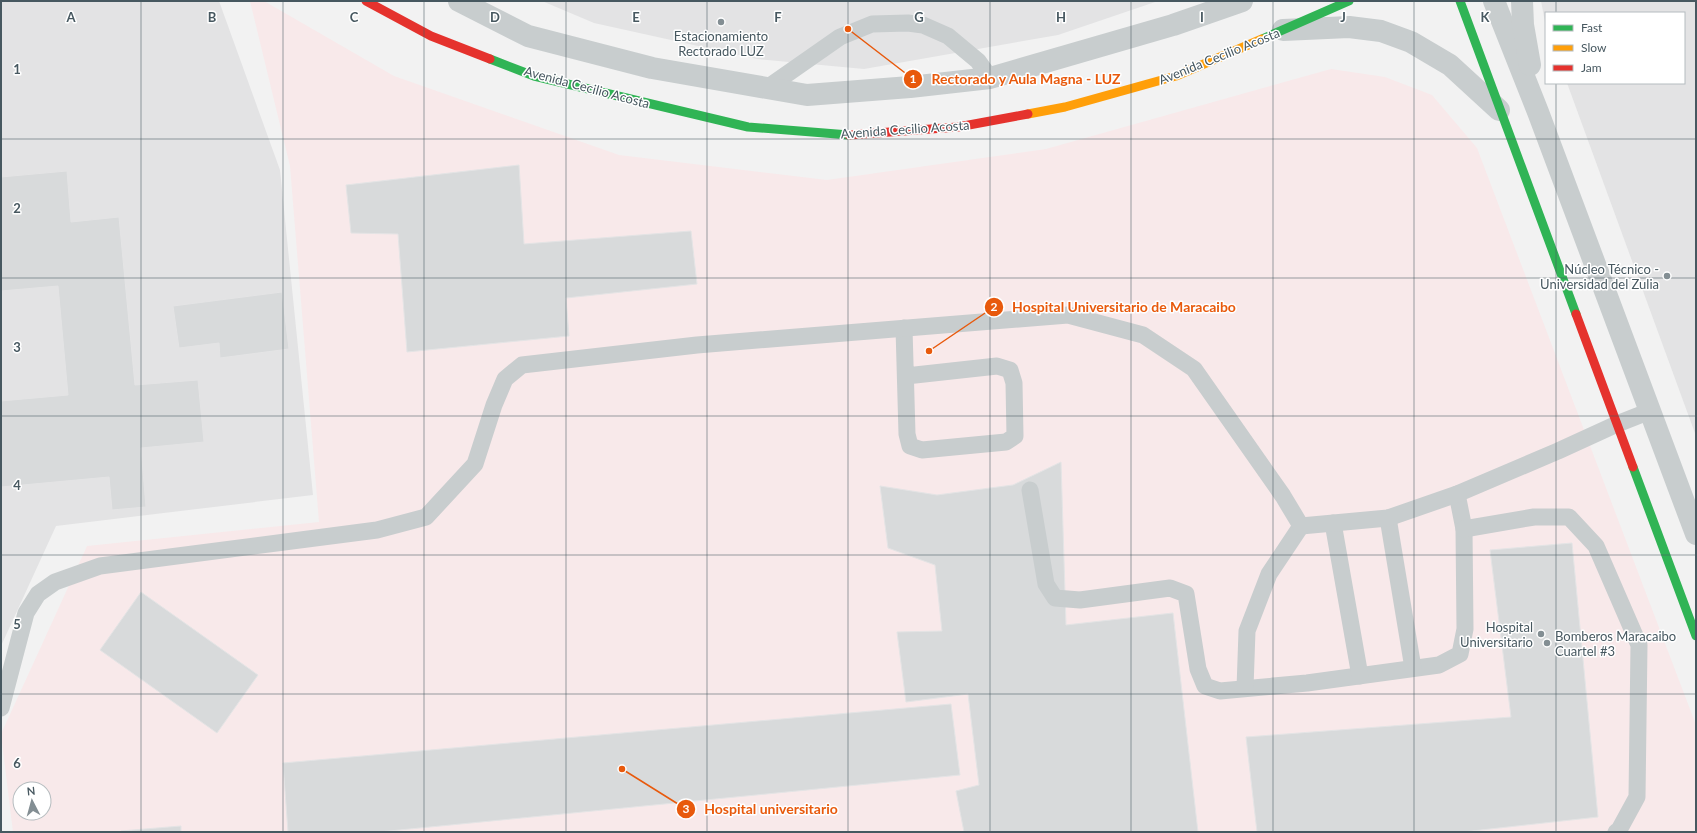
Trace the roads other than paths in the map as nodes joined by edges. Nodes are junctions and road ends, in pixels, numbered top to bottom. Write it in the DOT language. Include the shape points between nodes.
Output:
graph roads {
  1 [pos="366,1"];
  2 [pos="459,1"];
  3 [pos="1242,1"];
  4 [pos="1349,1"];
  5 [pos="1460,1"];
  6 [pos="1494,1"];
  7 [pos="1522,1"];
  8 [pos="1283,30"];
  9 [pos="990,78"];
  10 [pos="767,88"];
  11 [pos="1499,110"];
  12 [pos="1538,112"];
  13 [pos="904,328"];
  14 [pos="906,376"];
  15 [pos="1650,411"];
  16 [pos="1617,424"];
  17 [pos="1030,490"];
  18 [pos="1457,494"];
  19 [pos="1388,518"];
  20 [pos="1333,523"];
  21 [pos="1301,526"];
  22 [pos="1464,529"];
  23 [pos="1696,534"];
  24 [pos="1696,636"];
  25 [pos="1413,668"];
  26 [pos="1360,676"];
  27 [pos="1245,688"];
  28 [pos="1,708"];
  29 [pos="1616,832"];
  1 -- 8 [label="street, Avenida Cecilio Acosta" via="431,36 534,76 748,127 850,136 958,127 1065,107 1176,76"];
  2 -- 10 [label="street" via="528,36 652,68"];
  3 -- 9 [label="street" via="1173,25"];
  4 -- 8 [label="street, Avenida Cecilio Acosta"];
  5 -- 11 [label="street"];
  6 -- 12 [label="street"];
  7 -- 12 [label="street" via="1523,25"];
  8 -- 11 [label="street" via="1349,27 1381,31 1411,42 1450,64"];
  9 -- 10 [label="street" via="807,95"];
  9 -- 10 [label="lane" via="978,61 948,36 923,25 872,24 840,36"];
  11 -- 16 [label="street"];
  12 -- 15 [label="street"];
  13 -- 14 [label="lane"];
  13 -- 21 [label="lane" via="1068,315 1143,335 1194,369 1283,496"];
  13 -- 28 [label="lane" via="697,345 522,365 505,379 475,464 426,517 377,530 100,566 55,582 38,594 26,612"];
  14 -- 14 [label="lane" via="907,434 910,446 922,450 1006,442 1016,436 1014,383 1010,370 997,366"];
  15 -- 16 [label="lane"];
  15 -- 23 [label="street"];
  16 -- 18 [label="lane"];
  16 -- 24 [label="street"];
  17 -- 27 [label="lane" via="1046,584 1055,598 1080,600 1170,588 1186,594 1198,668 1205,686 1220,691"];
  18 -- 19 [label="lane"];
  18 -- 22 [label="lane"];
  19 -- 20 [label="lane"];
  19 -- 25 [label="lane"];
  20 -- 21 [label="lane"];
  20 -- 26 [label="lane"];
  21 -- 27 [label="lane" via="1269,574 1247,631"];
  22 -- 25 [label="lane" via="1465,629 1460,654 1439,665"];
  22 -- 29 [label="lane" via="1534,517 1569,516 1596,546 1639,645 1637,797"];
  25 -- 26 [label="lane"];
  26 -- 27 [label="lane"];
}
